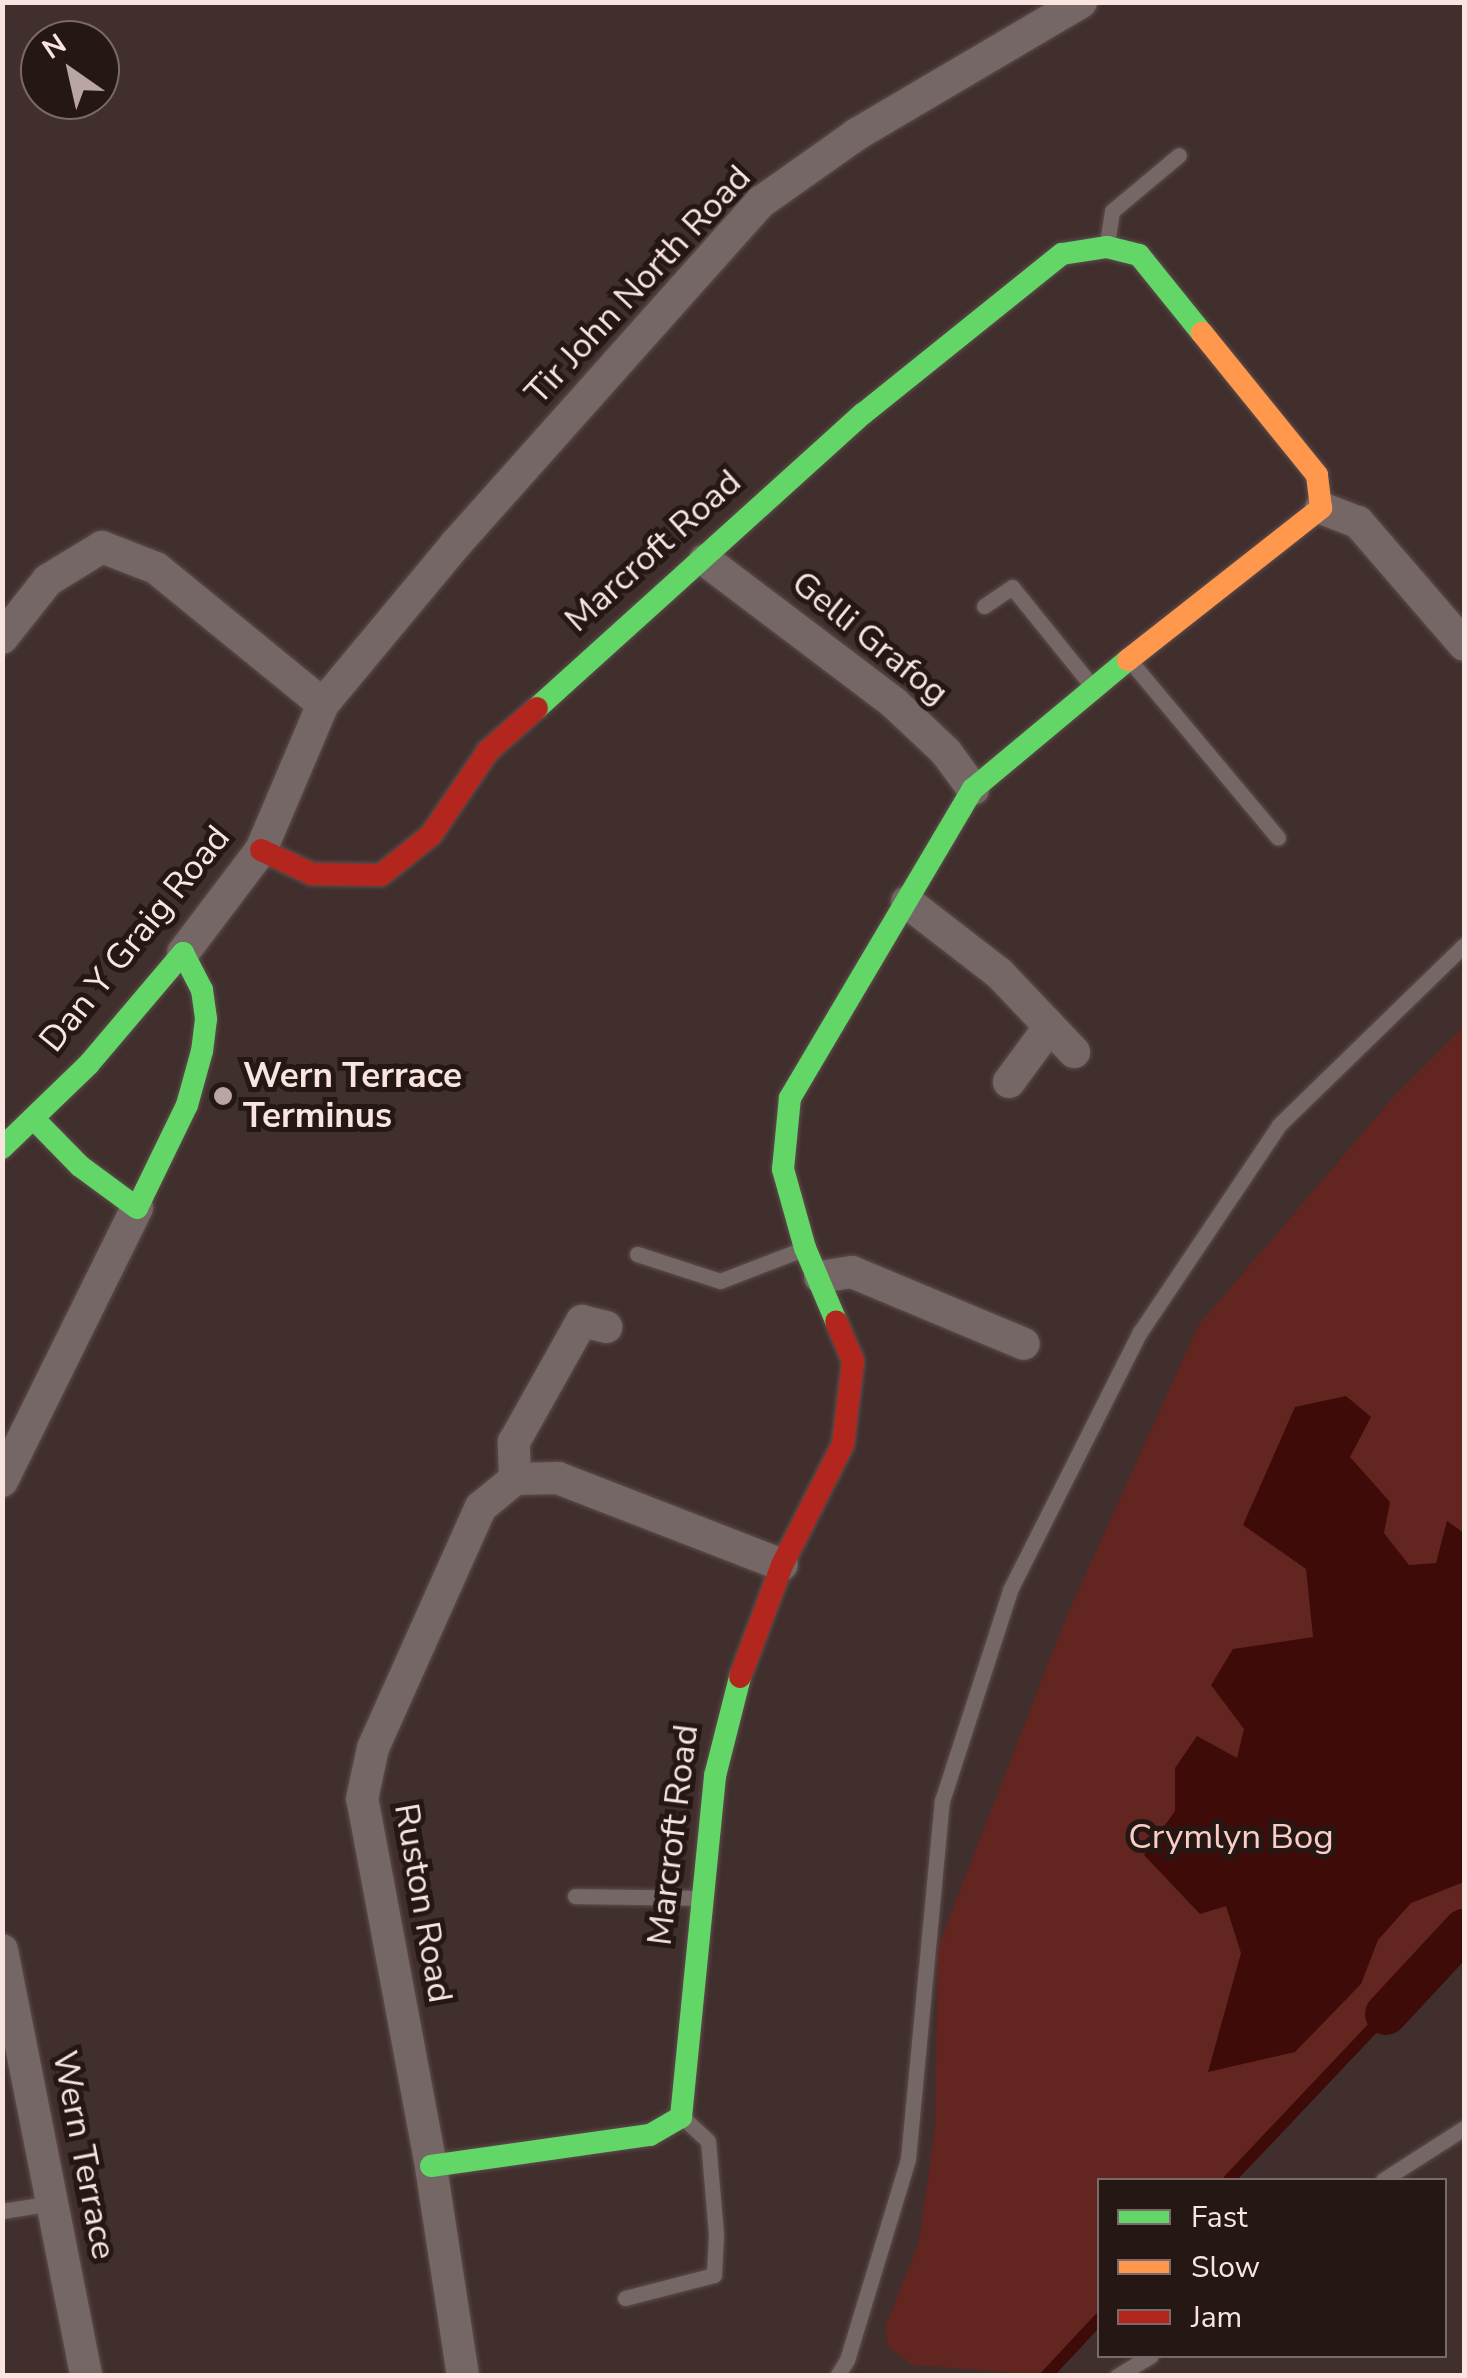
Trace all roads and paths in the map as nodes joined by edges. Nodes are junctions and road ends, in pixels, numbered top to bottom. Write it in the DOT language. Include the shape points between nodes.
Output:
graph roads {
  1 [pos="1081,2"];
  2 [pos="1179,155"];
  3 [pos="1106,247"];
  4 [pos="1320,508"];
  5 [pos="705,560"];
  6 [pos="984,606"];
  7 [pos="2,638"];
  8 [pos="1464,645"];
  9 [pos="1129,659"];
  10 [pos="1094,689"];
  11 [pos="323,704"];
  12 [pos="974,789"];
  13 [pos="1278,838"];
  14 [pos="261,850"];
  15 [pos="907,902"];
  16 [pos="1464,946"];
  17 [pos="183,953"];
  18 [pos="1048,1028"];
  19 [pos="1074,1052"];
  20 [pos="1009,1082"];
  21 [pos="34,1119"];
  22 [pos="2,1148"];
  23 [pos="137,1208"];
  24 [pos="637,1254"];
  25 [pos="812,1262"];
  26 [pos="606,1327"];
  27 [pos="1024,1344"];
  28 [pos="515,1479"];
  29 [pos="2,1481"];
  30 [pos="782,1565"];
  31 [pos="575,1896"];
  32 [pos="703,1898"];
  33 [pos="2,1950"];
  34 [pos="682,2117"];
  35 [pos="1464,2128"];
  36 [pos="431,2166"];
  37 [pos="1386,2178"];
  38 [pos="52,2204"];
  39 [pos="2,2210"];
  40 [pos="626,2298"];
  41 [pos="1147,2358"];
  42 [pos="86,2376"];
  43 [pos="464,2376"];
  44 [pos="837,2376"];
  45 [pos="1117,2376"];
  1 -- 11 [label="street, Tir John North Road" via="857,134 761,202 454,545"];
  2 -- 3 [label="lane" via="1112,211"];
  3 -- 4 [label="street" via="1139,256 1317,475"];
  3 -- 5 [label="street, Marcroft Road" via="1062,254 864,413"];
  4 -- 8 [label="street" via="1358,522"];
  4 -- 9 [label="street, Marcroft Road"];
  5 -- 12 [label="street, Gelli Grafog" via="894,703"];
  5 -- 14 [label="street, Marcroft Road" via="488,751 431,836 381,875 312,874"];
  6 -- 10 [label="lane" via="1012,587"];
  7 -- 11 [label="street" via="48,580 102,547 156,568"];
  9 -- 10 [label="street, Marcroft Road"];
  9 -- 13 [label="lane"];
  10 -- 12 [label="street, Marcroft Road"];
  11 -- 14 [label="street, Dan Y Graig Road"];
  12 -- 15 [label="street, Marcroft Road"];
  14 -- 17 [label="street, Dan Y Graig Road"];
  15 -- 18 [label="street" via="999,973"];
  15 -- 25 [label="street, Marcroft Road" via="790,1098 783,1169"];
  16 -- 44 [label="lane" via="1279,1125 1140,1332 1010,1590 942,1801 908,2159"];
  17 -- 21 [label="street, Dan Y Graig Road"];
  17 -- 23 [label="street" via="202,990 202,1051 187,1105"];
  18 -- 19 [label="street"];
  18 -- 20 [label="street"];
  21 -- 22 [label="street, Dan Y Graig Road"];
  21 -- 23 [label="street" via="80,1166"];
  23 -- 29 [label="street"];
  24 -- 25 [label="lane" via="720,1281"];
  25 -- 27 [label="street" via="852,1272"];
  25 -- 30 [label="street, Marcroft Road" via="853,1361 843,1444"];
  26 -- 28 [label="street" via="582,1320 514,1442"];
  28 -- 30 [label="street" via="558,1478"];
  28 -- 36 [label="street, Ruston Road" via="481,1507 372,1748 362,1799"];
  30 -- 32 [label="street, Marcroft Road" via="731,1700 715,1776"];
  31 -- 32 [label="lane"];
  32 -- 34 [label="street, Marcroft Road"];
  33 -- 38 [label="street, Wern Terrace"];
  34 -- 36 [label="street" via="650,2135"];
  34 -- 40 [label="lane" via="708,2140 714,2275"];
  35 -- 37 [label="lane"];
  36 -- 43 [label="street, Ruston Road"];
  38 -- 39 [label="lane"];
  38 -- 42 [label="street, Wern Terrace"];
  41 -- 45 [label="lane"];
}
